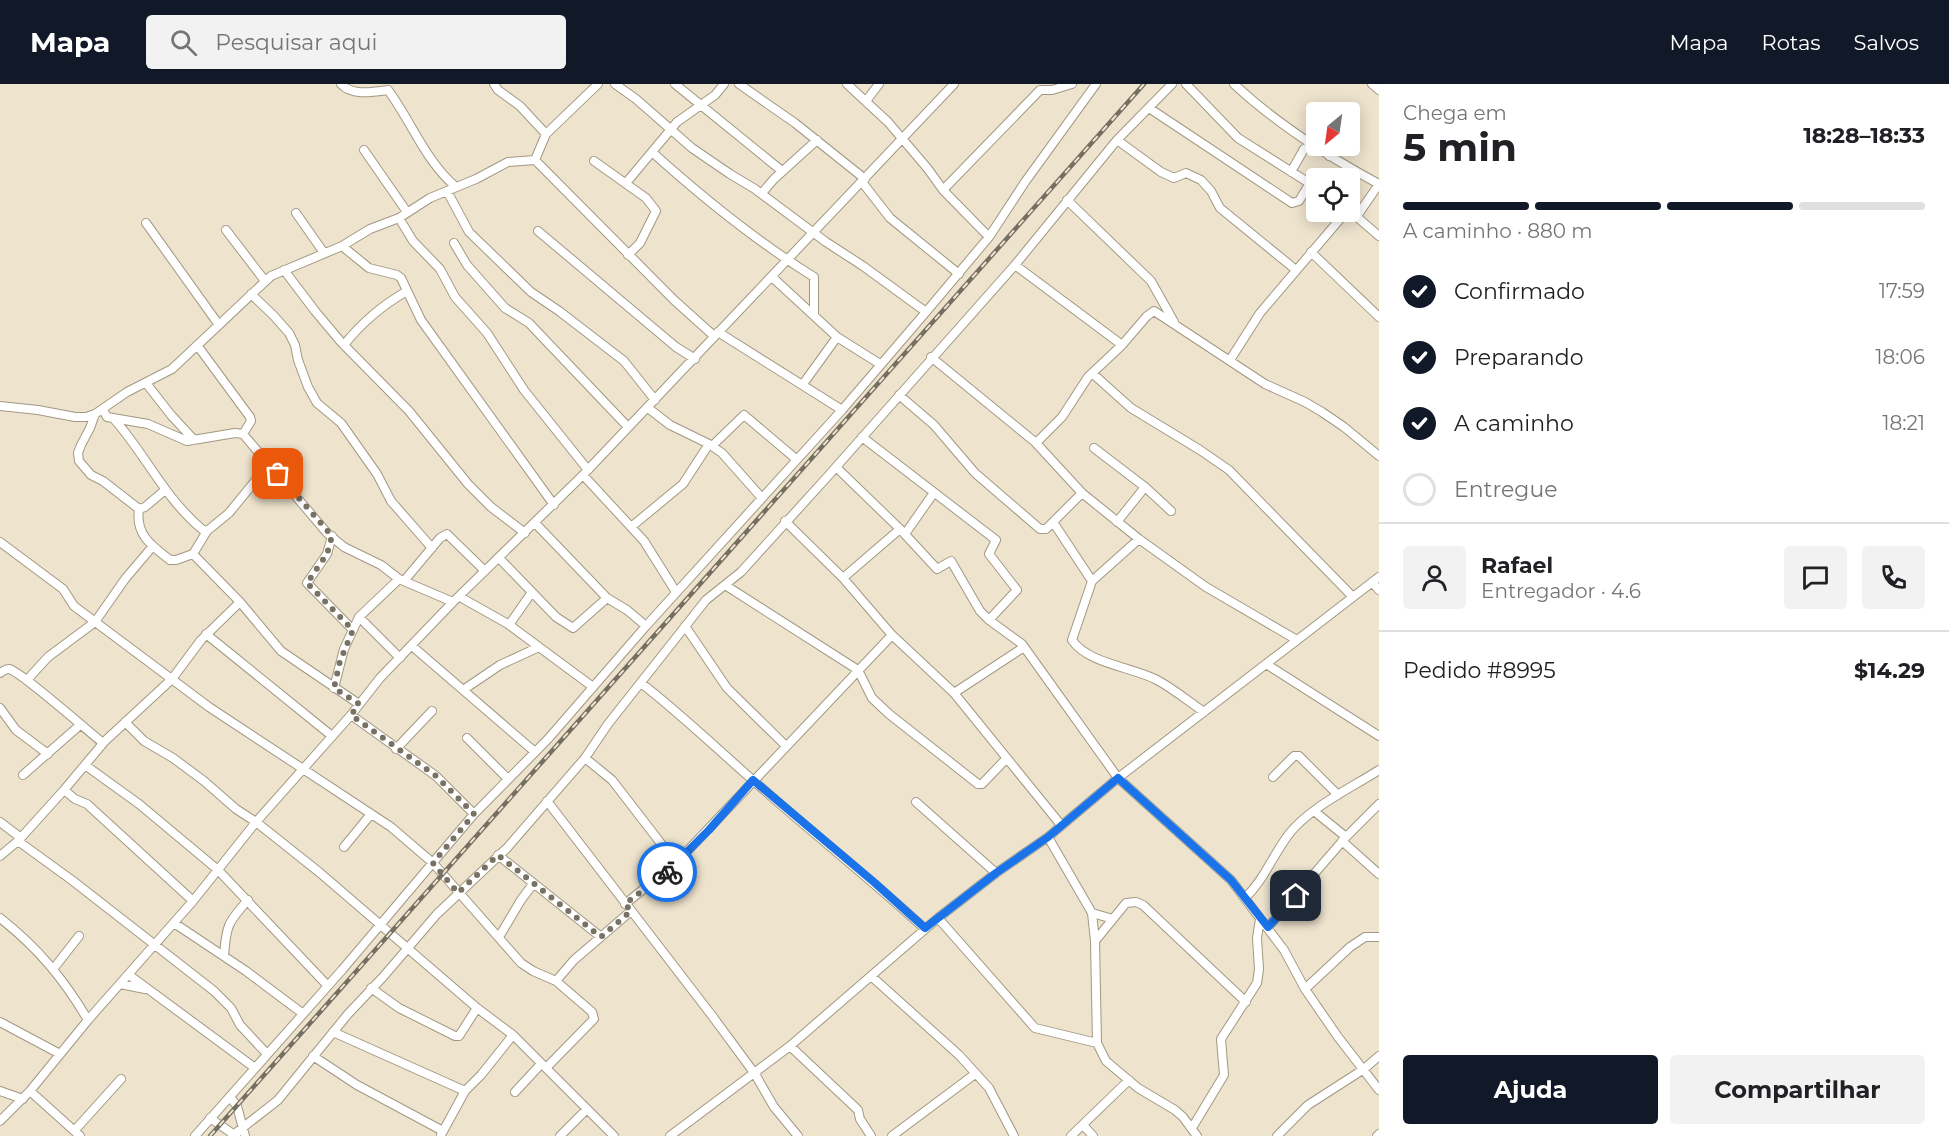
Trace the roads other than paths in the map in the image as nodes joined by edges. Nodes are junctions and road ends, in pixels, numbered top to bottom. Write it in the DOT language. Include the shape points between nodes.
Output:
graph roads {
  1 [pos="341,84"];
  2 [pos="494,84"];
  3 [pos="598,84"];
  4 [pos="615,84"];
  5 [pos="675,84"];
  6 [pos="724,84"];
  7 [pos="739,84"];
  8 [pos="847,84"];
  9 [pos="879,84"];
  10 [pos="954,84"];
  11 [pos="1072,84"];
  12 [pos="1096,84"];
  13 [pos="1172,84"];
  14 [pos="1186,84"];
  15 [pos="1234,84"];
  16 [pos="1372,84"];
  17 [pos="390,87"];
  18 [pos="1038,87"];
  19 [pos="1379,90"];
  20 [pos="866,101"];
  21 [pos="699,105"];
  22 [pos="1149,108"];
  23 [pos="670,129"];
  24 [pos="546,134"];
  25 [pos="902,137"];
  26 [pos="1302,138"];
  27 [pos="1117,140"];
  28 [pos="817,141"];
  29 [pos="1306,141"];
  30 [pos="1304,149"];
  31 [pos="364,150"];
  32 [pos="652,152"];
  33 [pos="1329,156"];
  34 [pos="535,160"];
  35 [pos="594,161"];
  36 [pos="782,171"];
  37 [pos="1291,172"];
  38 [pos="864,181"];
  39 [pos="1306,181"];
  40 [pos="626,183"];
  41 [pos="1379,184"];
  42 [pos="456,187"];
  43 [pos="943,190"];
  44 [pos="447,191"];
  45 [pos="762,194"];
  46 [pos="1306,194"];
  47 [pos="1067,200"];
  48 [pos="1360,204"];
  49 [pos="407,212"];
  50 [pos="296,213"];
  51 [pos="399,218"];
  52 [pos="1360,220"];
  53 [pos="1342,222"];
  54 [pos="146,223"];
  55 [pos="226,230"];
  56 [pos="538,231"];
  57 [pos="814,233"];
  58 [pos="1379,236"];
  59 [pos="989,237"];
  60 [pos="454,243"];
  61 [pos="342,246"];
  62 [pos="1311,252"];
  63 [pos="324,253"];
  64 [pos="628,255"];
  65 [pos="787,261"];
  66 [pos="1015,265"];
  67 [pos="284,270"];
  68 [pos="1296,270"];
  69 [pos="958,274"];
  70 [pos="772,277"];
  71 [pos="265,281"];
  72 [pos="407,291"];
  73 [pos="251,294"];
  74 [pos="926,312"];
  75 [pos="814,315"];
  76 [pos="1379,317"];
  77 [pos="1175,323"];
  78 [pos="219,325"];
  79 [pos="716,334"];
  80 [pos="837,337"];
  81 [pos="197,345"];
  82 [pos="344,345"];
  83 [pos="1122,345"];
  84 [pos="931,357"];
  85 [pos="695,359"];
  86 [pos="1230,360"];
  87 [pos="880,364"];
  88 [pos="1092,373"];
  89 [pos="146,383"];
  90 [pos="803,384"];
  91 [pos="899,395"];
  92 [pos="655,400"];
  93 [pos="0,406"];
  94 [pos="648,408"];
  95 [pos="103,410"];
  96 [pos="842,410"];
  97 [pos="95,414"];
  98 [pos="114,419"];
  99 [pos="628,428"];
  100 [pos="243,434"];
  101 [pos="862,437"];
  102 [pos="194,440"];
  103 [pos="1036,443"];
  104 [pos="710,445"];
  105 [pos="1094,448"];
  106 [pos="1379,456"];
  107 [pos="796,459"];
  108 [pos="269,464"];
  109 [pos="836,467"];
  110 [pos="585,473"];
  111 [pos="1144,487"];
  112 [pos="165,490"];
  113 [pos="1082,493"];
  114 [pos="933,494"];
  115 [pos="761,497"];
  116 [pos="554,505"];
  117 [pos="139,509"];
  118 [pos="1171,511"];
  119 [pos="785,521"];
  120 [pos="1053,522"];
  121 [pos="1117,522"];
  122 [pos="535,523"];
  123 [pos="631,527"];
  124 [pos="207,531"];
  125 [pos="903,531"];
  126 [pos="525,533"];
  127 [pos="332,536"];
  128 [pos="1139,539"];
  129 [pos="0,542"];
  130 [pos="153,546"];
  131 [pos="432,548"];
  132 [pos="193,554"];
  133 [pos="499,558"];
  134 [pos="485,571"];
  135 [pos="1379,577"];
  136 [pos="843,578"];
  137 [pos="402,580"];
  138 [pos="1092,580"];
  139 [pos="1372,582"];
  140 [pos="725,585"];
  141 [pos="1379,590"];
  142 [pos="532,592"];
  143 [pos="676,592"];
  144 [pos="1353,597"];
  145 [pos="607,598"];
  146 [pos="456,600"];
  147 [pos="240,602"];
  148 [pos="359,617"];
  149 [pos="989,620"];
  150 [pos="96,622"];
  151 [pos="509,625"];
  152 [pos="646,626"];
  153 [pos="685,626"];
  154 [pos="353,630"];
  155 [pos="206,634"];
  156 [pos="892,634"];
  157 [pos="1297,640"];
  158 [pos="412,646"];
  159 [pos="539,647"];
  160 [pos="1024,647"];
  161 [pos="400,658"];
  162 [pos="1266,664"];
  163 [pos="858,670"];
  164 [pos="0,673"];
  165 [pos="172,679"];
  166 [pos="27,681"];
  167 [pos="641,683"];
  168 [pos="593,687"];
  169 [pos="334,688"];
  170 [pos="463,690"];
  171 [pos="954,693"];
  172 [pos="359,704"];
  173 [pos="0,708"];
  174 [pos="432,711"];
  175 [pos="1204,712"];
  176 [pos="351,715"];
  177 [pos="125,722"];
  178 [pos="80,725"];
  179 [pos="332,736"];
  180 [pos="1379,736"];
  181 [pos="467,738"];
  182 [pos="103,743"];
  183 [pos="786,746"];
  184 [pos="396,749"];
  185 [pos="535,752"];
  186 [pos="48,754"];
  187 [pos="585,758"];
  188 [pos="1006,759"];
  189 [pos="85,765"];
  190 [pos="303,768"];
  191 [pos="1379,770"];
  192 [pos="23,775"];
  193 [pos="1273,777"];
  194 [pos="1118,778"];
  195 [pos="508,779"];
  196 [pos="753,780"];
  197 [pos="64,790"];
  198 [pos="1338,795"];
  199 [pos="548,801"];
  200 [pos="916,802"];
  201 [pos="1379,804"];
  202 [pos="1314,812"];
  203 [pos="371,814"];
  204 [pos="474,814"];
  205 [pos="0,822"];
  206 [pos="256,822"];
  207 [pos="1061,825"];
  208 [pos="1048,837"];
  209 [pos="1344,839"];
  210 [pos="19,840"];
  211 [pos="345,847"];
  212 [pos="498,855"];
  213 [pos="0,856"];
  214 [pos="433,863"];
  215 [pos="676,863"];
  216 [pos="218,870"];
  217 [pos="996,873"];
  218 [pos="1379,874"];
  219 [pos="533,884"];
  220 [pos="458,893"];
  221 [pos="1245,898"];
  222 [pos="248,900"];
  223 [pos="193,901"];
  224 [pos="625,904"];
  225 [pos="631,911"];
  226 [pos="1092,913"];
  227 [pos="0,918"];
  228 [pos="938,918"];
  229 [pos="1113,919"];
  230 [pos="1260,919"];
  231 [pos="174,923"];
  232 [pos="380,925"];
  233 [pos="1268,927"];
  234 [pos="925,928"];
  235 [pos="79,936"];
  236 [pos="601,937"];
  237 [pos="1379,937"];
  238 [pos="499,938"];
  239 [pos="1095,940"];
  240 [pos="154,944"];
  241 [pos="408,949"];
  242 [pos="224,956"];
  243 [pos="54,968"];
  244 [pos="129,975"];
  245 [pos="871,976"];
  246 [pos="556,981"];
  247 [pos="120,984"];
  248 [pos="327,985"];
  249 [pos="371,988"];
  250 [pos="148,989"];
  251 [pos="1305,989"];
  252 [pos="1246,1002"];
  253 [pos="477,1008"];
  254 [pos="302,1013"];
  255 [pos="88,1020"];
  256 [pos="0,1022"];
  257 [pos="333,1032"];
  258 [pos="513,1035"];
  259 [pos="1097,1043"];
  260 [pos="790,1046"];
  261 [pos="60,1054"];
  262 [pos="267,1054"];
  263 [pos="313,1056"];
  264 [pos="1379,1056"];
  265 [pos="544,1066"];
  266 [pos="255,1068"];
  267 [pos="1364,1070"];
  268 [pos="754,1074"];
  269 [pos="975,1074"];
  270 [pos="121,1079"];
  271 [pos="1129,1080"];
  272 [pos="1379,1090"];
  273 [pos="0,1091"];
  274 [pos="30,1091"];
  275 [pos="465,1091"];
  276 [pos="515,1092"];
  277 [pos="230,1097"];
  278 [pos="22,1099"];
  279 [pos="587,1108"];
  280 [pos="210,1118"];
  281 [pos="0,1121"];
  282 [pos="1083,1125"];
  283 [pos="1192,1128"];
  284 [pos="244,1132"];
  285 [pos="78,1133"];
  286 [pos="442,1134"];
  287 [pos="195,1136"];
  288 [pos="234,1136"];
  289 [pos="560,1136"];
  290 [pos="614,1136"];
  291 [pos="670,1136"];
  292 [pos="798,1136"];
  293 [pos="871,1136"];
  294 [pos="892,1136"];
  295 [pos="1014,1136"];
  296 [pos="1071,1136"];
  297 [pos="1093,1136"];
  298 [pos="1197,1136"];
  299 [pos="1277,1136"];
  1 -- 17 [label="street" via="349,91 374,92"];
  2 -- 24 [label="street"];
  3 -- 24 [label="street"];
  4 -- 23 [label="street"];
  5 -- 21 [label="street"];
  6 -- 21 [label="street"];
  7 -- 28 [label="street"];
  8 -- 20 [label="street"];
  9 -- 20 [label="street"];
  10 -- 25 [label="street"];
  11 -- 18 [label="street" via="1052,90"];
  12 -- 59 [label="street"];
  13 -- 22 [label="street"];
  14 -- 37 [label="street" via="1238,138"];
  15 -- 26 [label="street"];
  16 -- 19 [label="street"];
  17 -- 42 [label="street" via="438,168"];
  18 -- 43 [label="street"];
  20 -- 25 [label="street"];
  21 -- 23 [label="street"];
  21 -- 36 [label="street"];
  22 -- 27 [label="street"];
  22 -- 46 [label="street" via="1287,201 1296,203"];
  23 -- 32 [label="street"];
  23 -- 45 [label="street"];
  24 -- 34 [label="street"];
  25 -- 38 [label="street"];
  25 -- 43 [label="street"];
  26 -- 29 [label="street"];
  26 -- 30 [label="street"];
  27 -- 47 [label="street"];
  27 -- 68 [label="street" via="1161,172 1174,178 1186,173 1201,180 1220,208"];
  28 -- 36 [label="street"];
  28 -- 38 [label="street"];
  30 -- 37 [label="street"];
  31 -- 49 [label="street"];
  32 -- 40 [label="street"];
  32 -- 65 [label="street"];
  33 -- 41 [label="street"];
  34 -- 42 [label="street" via="508,162"];
  34 -- 64 [label="street"];
  35 -- 40 [label="street"];
  36 -- 45 [label="street"];
  37 -- 39 [label="street"];
  38 -- 57 [label="street"];
  38 -- 69 [label="street" via="890,218"];
  40 -- 64 [label="street" via="656,211 640,243"];
  41 -- 48 [label="street"];
  42 -- 44 [label="street"];
  43 -- 59 [label="street"];
  44 -- 49 [label="street"];
  44 -- 92 [label="street" via="469,232 531,292 624,361"];
  45 -- 57 [label="street"];
  47 -- 66 [label="street"];
  47 -- 77 [label="street" via="1151,281"];
  49 -- 51 [label="street"];
  50 -- 63 [label="street"];
  51 -- 61 [label="street"];
  51 -- 110 [label="street" via="413,241 440,268 454,297 487,333"];
  52 -- 58 [label="street"];
  53 -- 62 [label="street"];
  54 -- 78 [label="street"];
  55 -- 71 [label="street"];
  56 -- 85 [label="street"];
  57 -- 65 [label="street"];
  57 -- 74 [label="street"];
  59 -- 69 [label="street"];
  60 -- 99 [label="street" via="467,265 505,308 529,323"];
  61 -- 63 [label="street"];
  61 -- 72 [label="street" via="369,268 400,277"];
  62 -- 68 [label="street"];
  62 -- 76 [label="street"];
  63 -- 67 [label="street"];
  64 -- 79 [label="street"];
  65 -- 70 [label="street"];
  65 -- 75 [label="street" via="814,277"];
  66 -- 83 [label="street"];
  66 -- 84 [label="street"];
  67 -- 71 [label="street"];
  67 -- 82 [label="street"];
  68 -- 86 [label="street" via="1260,314"];
  69 -- 74 [label="street"];
  70 -- 75 [label="street"];
  70 -- 79 [label="street"];
  71 -- 73 [label="street"];
  72 -- 82 [label="street" via="365,320"];
  72 -- 116 [label="street" via="421,320"];
  73 -- 78 [label="street"];
  73 -- 131 [label="street" via="289,333 317,403 341,423 391,501"];
  74 -- 87 [label="street"];
  75 -- 80 [label="street"];
  77 -- 83 [label="street" via="1151,312"];
  77 -- 86 [label="street"];
  78 -- 81 [label="street"];
  79 -- 85 [label="street"];
  79 -- 90 [label="street"];
  80 -- 87 [label="street"];
  80 -- 90 [label="street"];
  81 -- 89 [label="street" via="172,369"];
  81 -- 100 [label="street" via="250,417"];
  82 -- 126 [label="street" via="409,411 468,484"];
  83 -- 88 [label="street"];
  84 -- 91 [label="street"];
  84 -- 103 [label="street"];
  85 -- 92 [label="street"];
  86 -- 106 [label="street" via="1265,384 1322,412"];
  87 -- 96 [label="street"];
  88 -- 103 [label="street" via="1062,417"];
  88 -- 144 [label="street" via="1131,408 1229,470"];
  89 -- 95 [label="street"];
  89 -- 102 [label="street"];
  90 -- 96 [label="street"];
  91 -- 101 [label="street"];
  91 -- 120 [label="street" via="934,425 975,473 1040,529"];
  92 -- 94 [label="street"];
  93 -- 97 [label="street" via="75,417"];
  94 -- 99 [label="street"];
  94 -- 104 [label="street" via="670,425"];
  95 -- 97 [label="street"];
  95 -- 98 [label="street"];
  96 -- 107 [label="street"];
  97 -- 117 [label="street" via="81,444 79,461 91,475"];
  98 -- 102 [label="street" via="148,424 181,439"];
  98 -- 112 [label="street"];
  99 -- 110 [label="street"];
  100 -- 102 [label="street"];
  100 -- 108 [label="street"];
  101 -- 109 [label="street"];
  101 -- 114 [label="street"];
  103 -- 113 [label="street"];
  104 -- 107 [label="street" via="744,415"];
  104 -- 115 [label="street"];
  104 -- 123 [label="street" via="683,484"];
  105 -- 111 [label="street"];
  107 -- 115 [label="street"];
  108 -- 124 [label="street" via="229,513"];
  108 -- 127 [label="street"];
  109 -- 119 [label="street"];
  109 -- 125 [label="street"];
  110 -- 116 [label="street"];
  110 -- 123 [label="street"];
  111 -- 118 [label="street"];
  111 -- 121 [label="street"];
  112 -- 117 [label="street"];
  112 -- 124 [label="street" via="195,524"];
  113 -- 120 [label="street"];
  113 -- 121 [label="street"];
  114 -- 125 [label="street"];
  114 -- 149 [label="street" via="996,540 989,554 1017,590"];
  115 -- 143 [label="street"];
  116 -- 122 [label="street"];
  117 -- 130 [label="street" via="143,537"];
  119 -- 136 [label="street"];
  119 -- 140 [label="street"];
  120 -- 138 [label="street"];
  121 -- 128 [label="street"];
  122 -- 126 [label="street"];
  122 -- 145 [label="street"];
  123 -- 143 [label="street"];
  124 -- 132 [label="street"];
  125 -- 136 [label="street"];
  125 -- 149 [label="street" via="937,569 951,561"];
  126 -- 133 [label="street"];
  127 -- 137 [label="street"];
  127 -- 154 [label="street" via="327,554 307,583"];
  128 -- 138 [label="street"];
  128 -- 157 [label="street" via="1206,587"];
  129 -- 150 [label="street" via="63,589 74,606"];
  130 -- 132 [label="street" via="173,561"];
  130 -- 150 [label="street"];
  131 -- 134 [label="street" via="447,534"];
  131 -- 137 [label="street"];
  132 -- 147 [label="street"];
  133 -- 134 [label="street"];
  133 -- 142 [label="street"];
  134 -- 146 [label="street"];
  135 -- 139 [label="street"];
  136 -- 156 [label="street"];
  137 -- 146 [label="street"];
  137 -- 148 [label="street"];
  138 -- 175 [label="street" via="1072,640 1076,645 1092,656 1158,680"];
  139 -- 141 [label="street"];
  139 -- 144 [label="street"];
  140 -- 153 [label="street" via="706,600"];
  140 -- 163 [label="street"];
  142 -- 145 [label="street" via="573,628"];
  142 -- 151 [label="street"];
  143 -- 152 [label="street"];
  144 -- 157 [label="street"];
  145 -- 152 [label="street"];
  146 -- 151 [label="street"];
  146 -- 158 [label="street"];
  147 -- 155 [label="street"];
  147 -- 169 [label="street" via="281,651"];
  148 -- 154 [label="street"];
  148 -- 161 [label="street"];
  149 -- 160 [label="street"];
  150 -- 165 [label="street"];
  150 -- 166 [label="street" via="48,657"];
  151 -- 159 [label="street"];
  152 -- 168 [label="street"];
  153 -- 167 [label="street"];
  153 -- 183 [label="street" via="727,688"];
  154 -- 169 [label="street"];
  155 -- 165 [label="street"];
  155 -- 179 [label="street"];
  156 -- 163 [label="street"];
  156 -- 171 [label="street"];
  157 -- 162 [label="street"];
  158 -- 161 [label="street"];
  158 -- 170 [label="street"];
  159 -- 168 [label="street"];
  159 -- 170 [label="street" via="500,665"];
  160 -- 171 [label="street"];
  160 -- 194 [label="street"];
  161 -- 172 [label="street"];
  162 -- 175 [label="street"];
  162 -- 180 [label="street"];
  163 -- 183 [label="street"];
  163 -- 188 [label="street" via="872,698 978,784"];
  164 -- 166 [label="street" via="7,669"];
  165 -- 177 [label="street"];
  165 -- 190 [label="street"];
  166 -- 178 [label="street"];
  167 -- 187 [label="street"];
  167 -- 196 [label="street"];
  168 -- 185 [label="street"];
  169 -- 172 [label="street"];
  170 -- 185 [label="street"];
  171 -- 188 [label="street"];
  172 -- 176 [label="street"];
  173 -- 186 [label="street" via="16,730"];
  174 -- 184 [label="street"];
  175 -- 194 [label="street"];
  176 -- 179 [label="street"];
  176 -- 184 [label="street"];
  177 -- 182 [label="street"];
  177 -- 206 [label="street" via="144,741 173,758"];
  178 -- 182 [label="street"];
  178 -- 186 [label="street"];
  179 -- 190 [label="street"];
  181 -- 195 [label="street"];
  182 -- 189 [label="street"];
  183 -- 196 [label="street"];
  184 -- 204 [label="street" via="436,776"];
  185 -- 195 [label="street"];
  186 -- 192 [label="street"];
  187 -- 199 [label="street"];
  187 -- 215 [label="street" via="612,780"];
  188 -- 207 [label="street"];
  189 -- 197 [label="street"];
  189 -- 216 [label="street"];
  190 -- 203 [label="street"];
  190 -- 206 [label="street"];
  191 -- 198 [label="street"];
  193 -- 198 [label="street" via="1294,756 1299,756"];
  194 -- 207 [label="street"];
  194 -- 221 [label="street" via="1231,880"];
  195 -- 204 [label="street"];
  196 -- 215 [label="street"];
  196 -- 234 [label="street"];
  197 -- 210 [label="street"];
  197 -- 223 [label="street" via="87,804"];
  198 -- 202 [label="street"];
  199 -- 212 [label="street"];
  199 -- 224 [label="street"];
  200 -- 217 [label="street"];
  201 -- 209 [label="street"];
  202 -- 209 [label="street"];
  202 -- 221 [label="street" via="1290,832 1256,888"];
  203 -- 211 [label="street"];
  203 -- 214 [label="street"];
  204 -- 214 [label="street"];
  205 -- 210 [label="street"];
  206 -- 216 [label="street"];
  206 -- 232 [label="street"];
  207 -- 208 [label="street"];
  208 -- 217 [label="street"];
  208 -- 226 [label="street"];
  209 -- 218 [label="street"];
  209 -- 233 [label="street"];
  210 -- 213 [label="street"];
  210 -- 240 [label="street"];
  212 -- 219 [label="street"];
  212 -- 220 [label="street"];
  214 -- 220 [label="street"];
  214 -- 232 [label="street"];
  215 -- 224 [label="street"];
  216 -- 222 [label="street"];
  216 -- 223 [label="street"];
  217 -- 228 [label="street"];
  219 -- 236 [label="street"];
  219 -- 238 [label="street"];
  220 -- 238 [label="street"];
  220 -- 241 [label="street"];
  221 -- 230 [label="street"];
  222 -- 242 [label="street" via="230,920"];
  222 -- 248 [label="street"];
  223 -- 231 [label="street"];
  224 -- 225 [label="street"];
  225 -- 236 [label="street"];
  225 -- 268 [label="street"];
  226 -- 229 [label="street"];
  226 -- 239 [label="street"];
  227 -- 243 [label="street"];
  228 -- 234 [label="street"];
  228 -- 259 [label="street" via="1035,1028"];
  229 -- 239 [label="street"];
  229 -- 252 [label="street" via="1130,902 1143,905"];
  230 -- 233 [label="street"];
  230 -- 252 [label="street" via="1257,983"];
  231 -- 240 [label="street"];
  231 -- 242 [label="street"];
  232 -- 241 [label="street"];
  232 -- 248 [label="street"];
  233 -- 251 [label="street"];
  234 -- 245 [label="street"];
  235 -- 243 [label="street"];
  236 -- 246 [label="street"];
  237 -- 251 [label="street" via="1365,937 1350,947"];
  238 -- 246 [label="street" via="526,968"];
  239 -- 259 [label="street"];
  240 -- 244 [label="street"];
  240 -- 262 [label="street" via="214,991"];
  241 -- 249 [label="street"];
  241 -- 253 [label="street"];
  242 -- 254 [label="street"];
  243 -- 255 [label="street"];
  244 -- 247 [label="street"];
  244 -- 250 [label="street"];
  245 -- 260 [label="street"];
  245 -- 269 [label="street"];
  246 -- 265 [label="street" via="592,1012 594,1019"];
  247 -- 250 [label="street"];
  247 -- 255 [label="street"];
  248 -- 254 [label="street"];
  249 -- 253 [label="street" via="399,1008 455,1036 459,1036"];
  249 -- 257 [label="street"];
  250 -- 266 [label="street"];
  251 -- 267 [label="street"];
  252 -- 283 [label="street" via="1221,1039 1224,1075"];
  253 -- 258 [label="street"];
  254 -- 262 [label="street"];
  255 -- 261 [label="street"];
  256 -- 261 [label="street"];
  257 -- 263 [label="street"];
  257 -- 275 [label="street"];
  258 -- 265 [label="street"];
  258 -- 275 [label="street"];
  259 -- 271 [label="street" via="1106,1061"];
  260 -- 268 [label="street"];
  260 -- 293 [label="street" via="858,1110"];
  261 -- 274 [label="street"];
  262 -- 266 [label="street"];
  263 -- 284 [label="street" via="278,1100"];
  263 -- 286 [label="street"];
  264 -- 267 [label="street"];
  265 -- 276 [label="street"];
  265 -- 279 [label="street"];
  266 -- 277 [label="street"];
  267 -- 272 [label="street"];
  267 -- 299 [label="street" via="1308,1105"];
  268 -- 291 [label="street"];
  268 -- 292 [label="street"];
  269 -- 294 [label="street"];
  269 -- 295 [label="street" via="989,1088"];
  270 -- 285 [label="street"];
  271 -- 282 [label="street"];
  271 -- 283 [label="street" via="1175,1110"];
  273 -- 278 [label="street"];
  274 -- 278 [label="street"];
  274 -- 285 [label="street"];
  275 -- 286 [label="street"];
  277 -- 280 [label="street"];
  277 -- 284 [label="street" via="237,1106"];
  278 -- 281 [label="street"];
  279 -- 289 [label="street"];
  279 -- 290 [label="street"];
  280 -- 287 [label="street"];
  280 -- 288 [label="street"];
  282 -- 296 [label="street"];
  282 -- 297 [label="street"];
  283 -- 298 [label="street"];
  284 -- 288 [label="street"];
}
